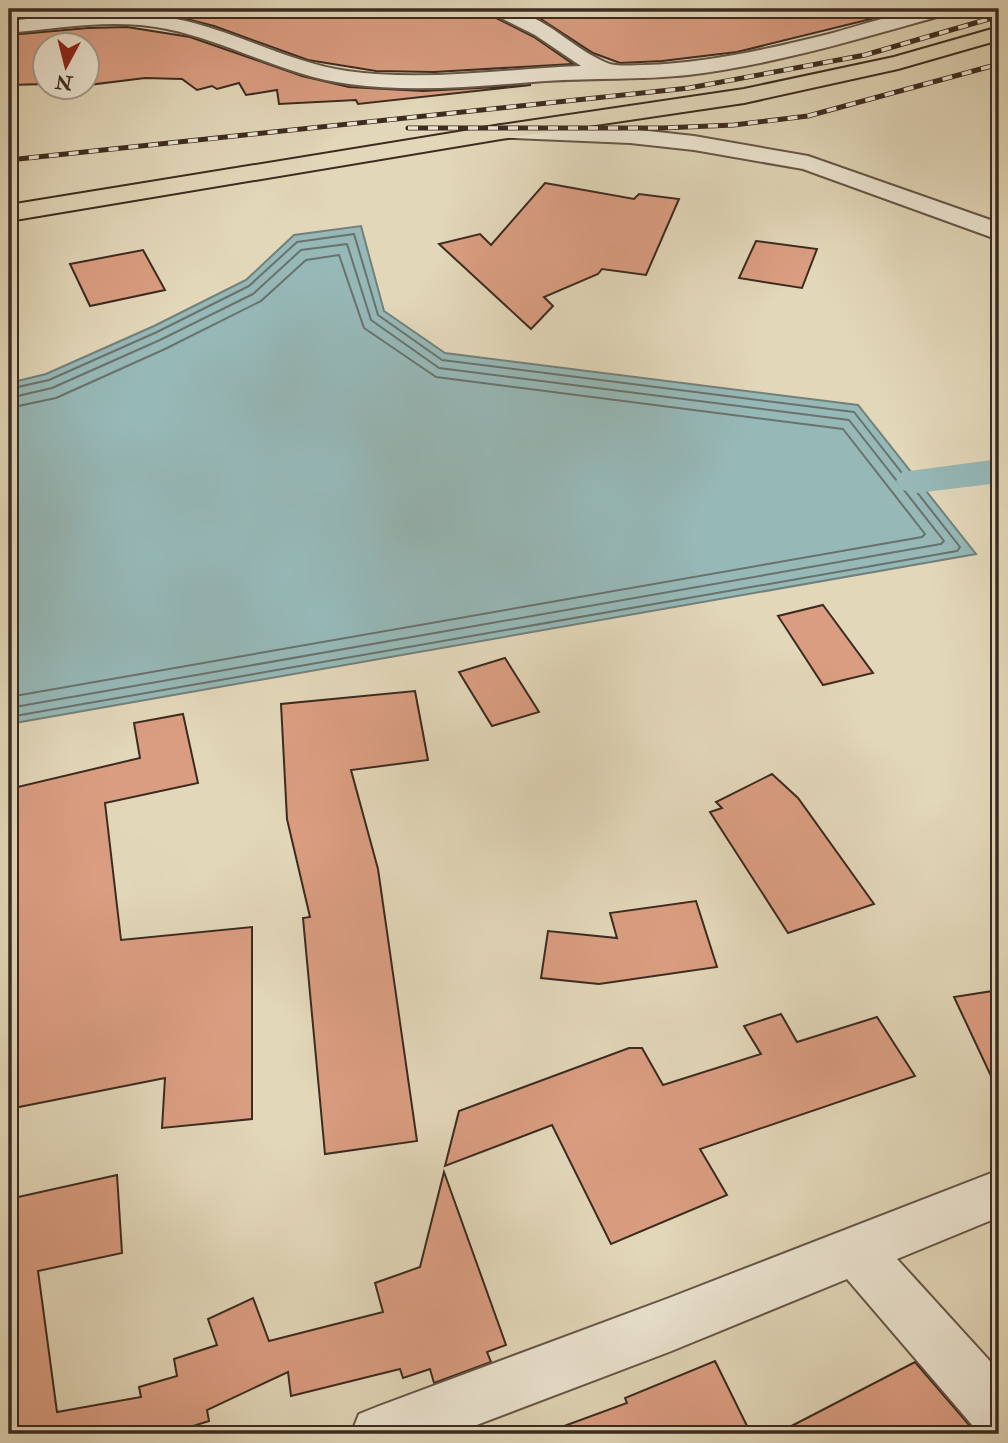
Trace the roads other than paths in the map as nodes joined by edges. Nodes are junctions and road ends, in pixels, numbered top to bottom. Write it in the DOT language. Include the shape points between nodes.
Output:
graph roads {
  1 [pos="498,9"];
  2 [pos="944,9"];
  3 [pos="9,27"];
  4 [pos="999,33"];
  5 [pos="604,71"];
  6 [pos="501,132"];
  7 [pos="9,213"];
  8 [pos="999,232"];
  9 [pos="999,1193"];
  10 [pos="855,1250"];
  11 [pos="999,1413"];
  12 [pos="410,1429"];
  1 -- 5 [label="street"];
  2 -- 5 [label="street" via="823,42 728,61 650,72"];
  3 -- 5 [label="street" via="135,18 170,23 290,64 348,78 419,82"];
  4 -- 6 [label="main road" via="898,63 744,96"];
  6 -- 7 [label="main road"];
  6 -- 8 [label="street" via="630,136 808,163"];
  9 -- 10 [label="street"];
  10 -- 11 [label="street"];
  10 -- 12 [label="street"];
}
